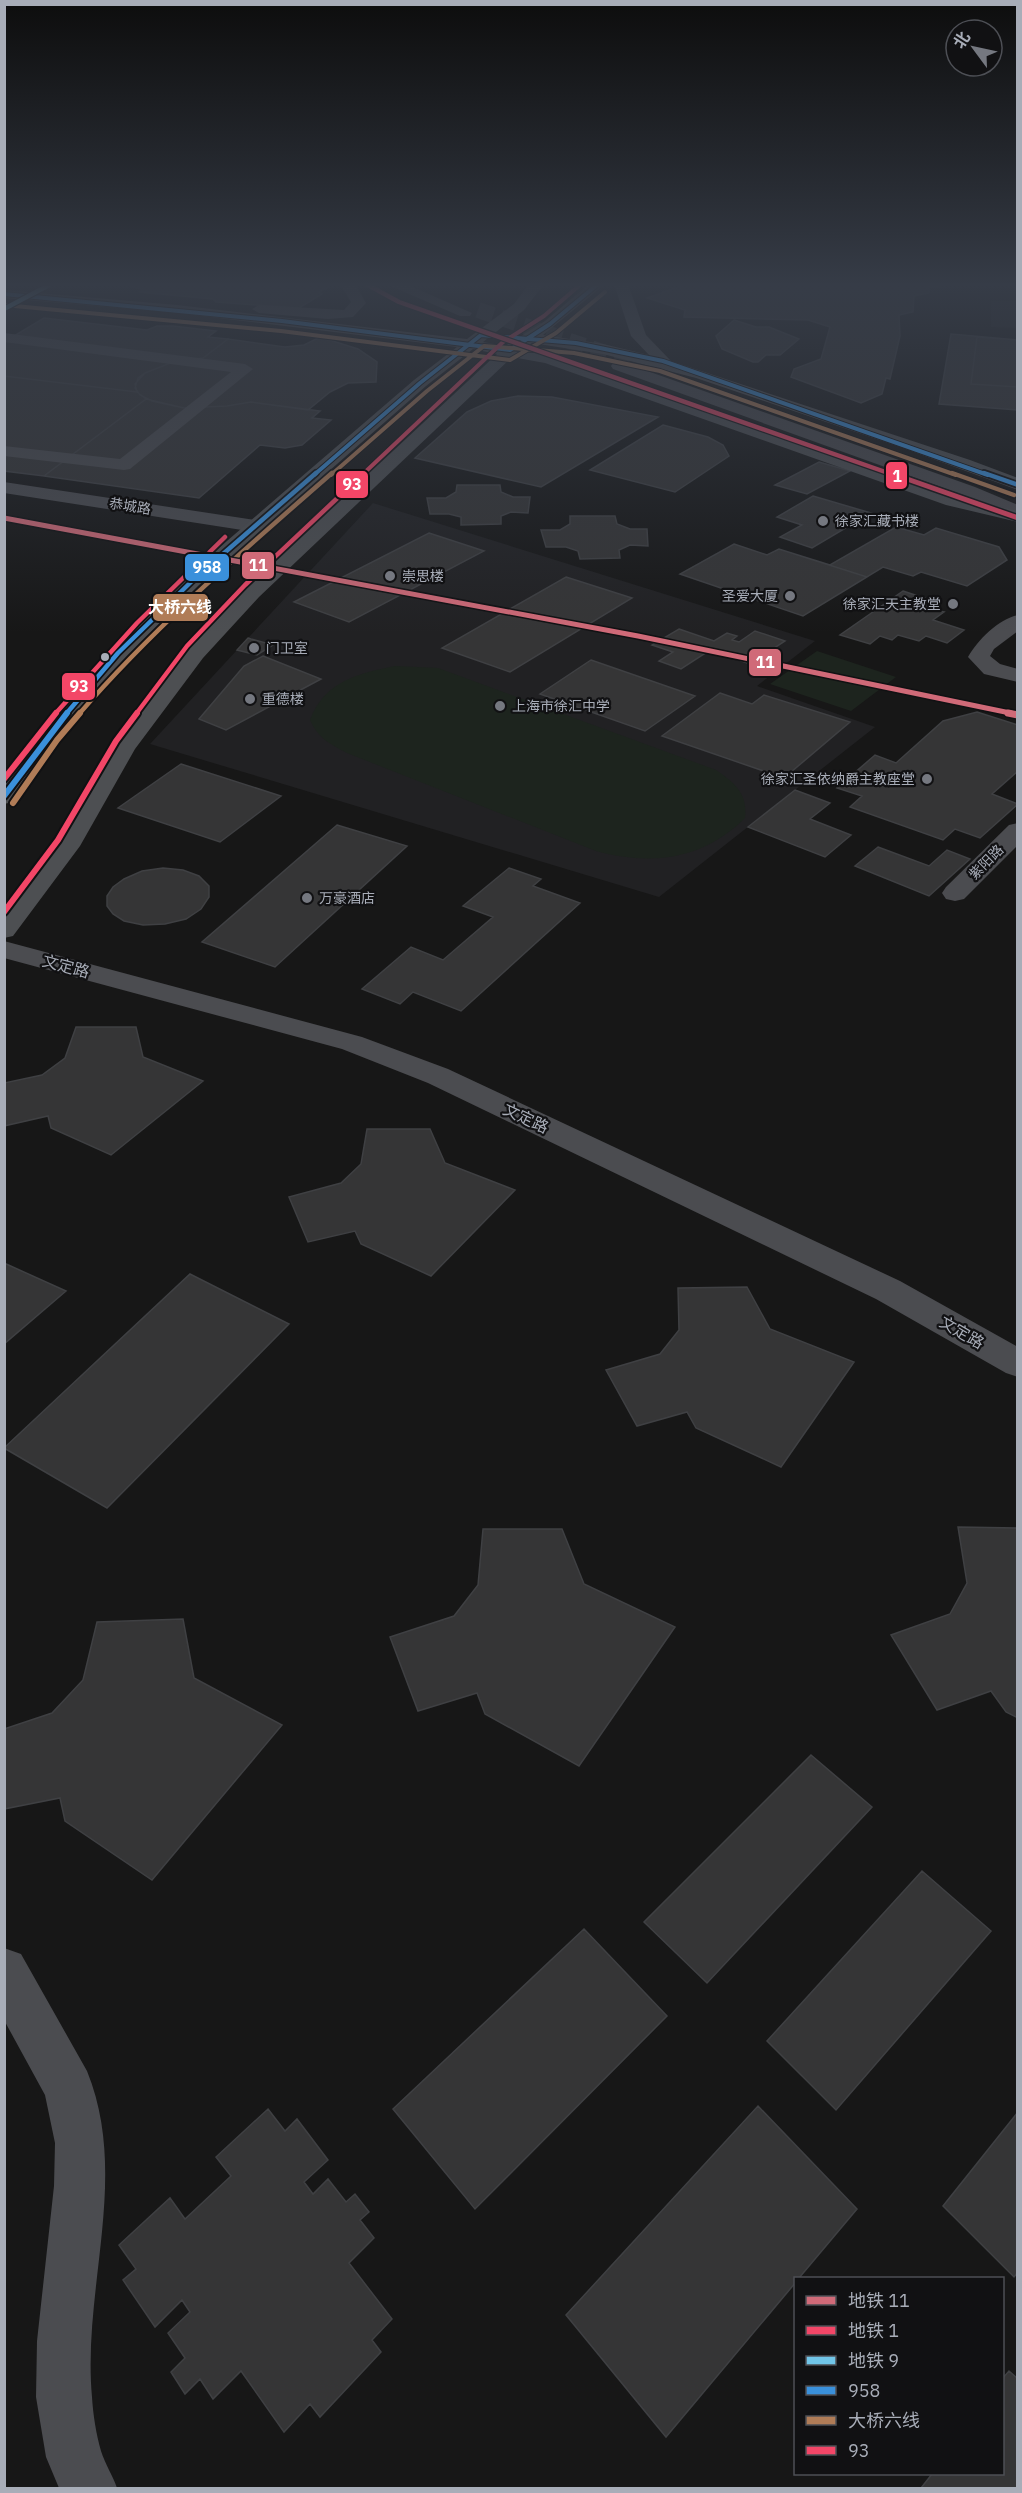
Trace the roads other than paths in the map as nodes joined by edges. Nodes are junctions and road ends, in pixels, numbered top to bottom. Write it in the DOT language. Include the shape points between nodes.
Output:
graph roads {
  1 [pos="205,400"];
  2 [pos="402,400"];
  3 [pos="459,400"];
  4 [pos="671,400"];
  5 [pos="725,400"];
  6 [pos="734,400"];
  7 [pos="779,400"];
  8 [pos="4,451"];
  9 [pos="1017,485"];
  10 [pos="4,487"];
  11 [pos="1017,496"];
  12 [pos="1017,512"];
  13 [pos="1017,516"];
  14 [pos="255,526"];
  15 [pos="1017,621"];
  16 [pos="1017,676"];
  17 [pos="4,796"];
  18 [pos="1017,830"];
  19 [pos="955,893"];
  20 [pos="4,930"];
  21 [pos="4,949"];
  22 [pos="1017,1364"];
  23 [pos="4,1971"];
  24 [pos="89,2488"];
  1 -- 8 [label="street" via="124,465"];
  2 -- 14 [label="main road"];
  3 -- 20 [label="main road" via="252,593 195,653 124,747 67,846"];
  4 -- 13 [label="main road" via="952,501"];
  5 -- 12 [label="main road" via="969,490"];
  6 -- 11 [label="main road"];
  7 -- 9 [label="main road"];
  10 -- 14 [label="street, 恭城路"];
  14 -- 17 [label="main road" via="118,653"];
  15 -- 16 [label="street" via="986,645 979,657 992,669"];
  18 -- 19 [label="street, 紫阳路"];
  21 -- 22 [label="street, 文定路" via="352,1043 438,1076 888,1290"];
  23 -- 24 [label="street" via="69,2089 80,2143 78,2207 64,2341 64,2397 74,2457"];
}
